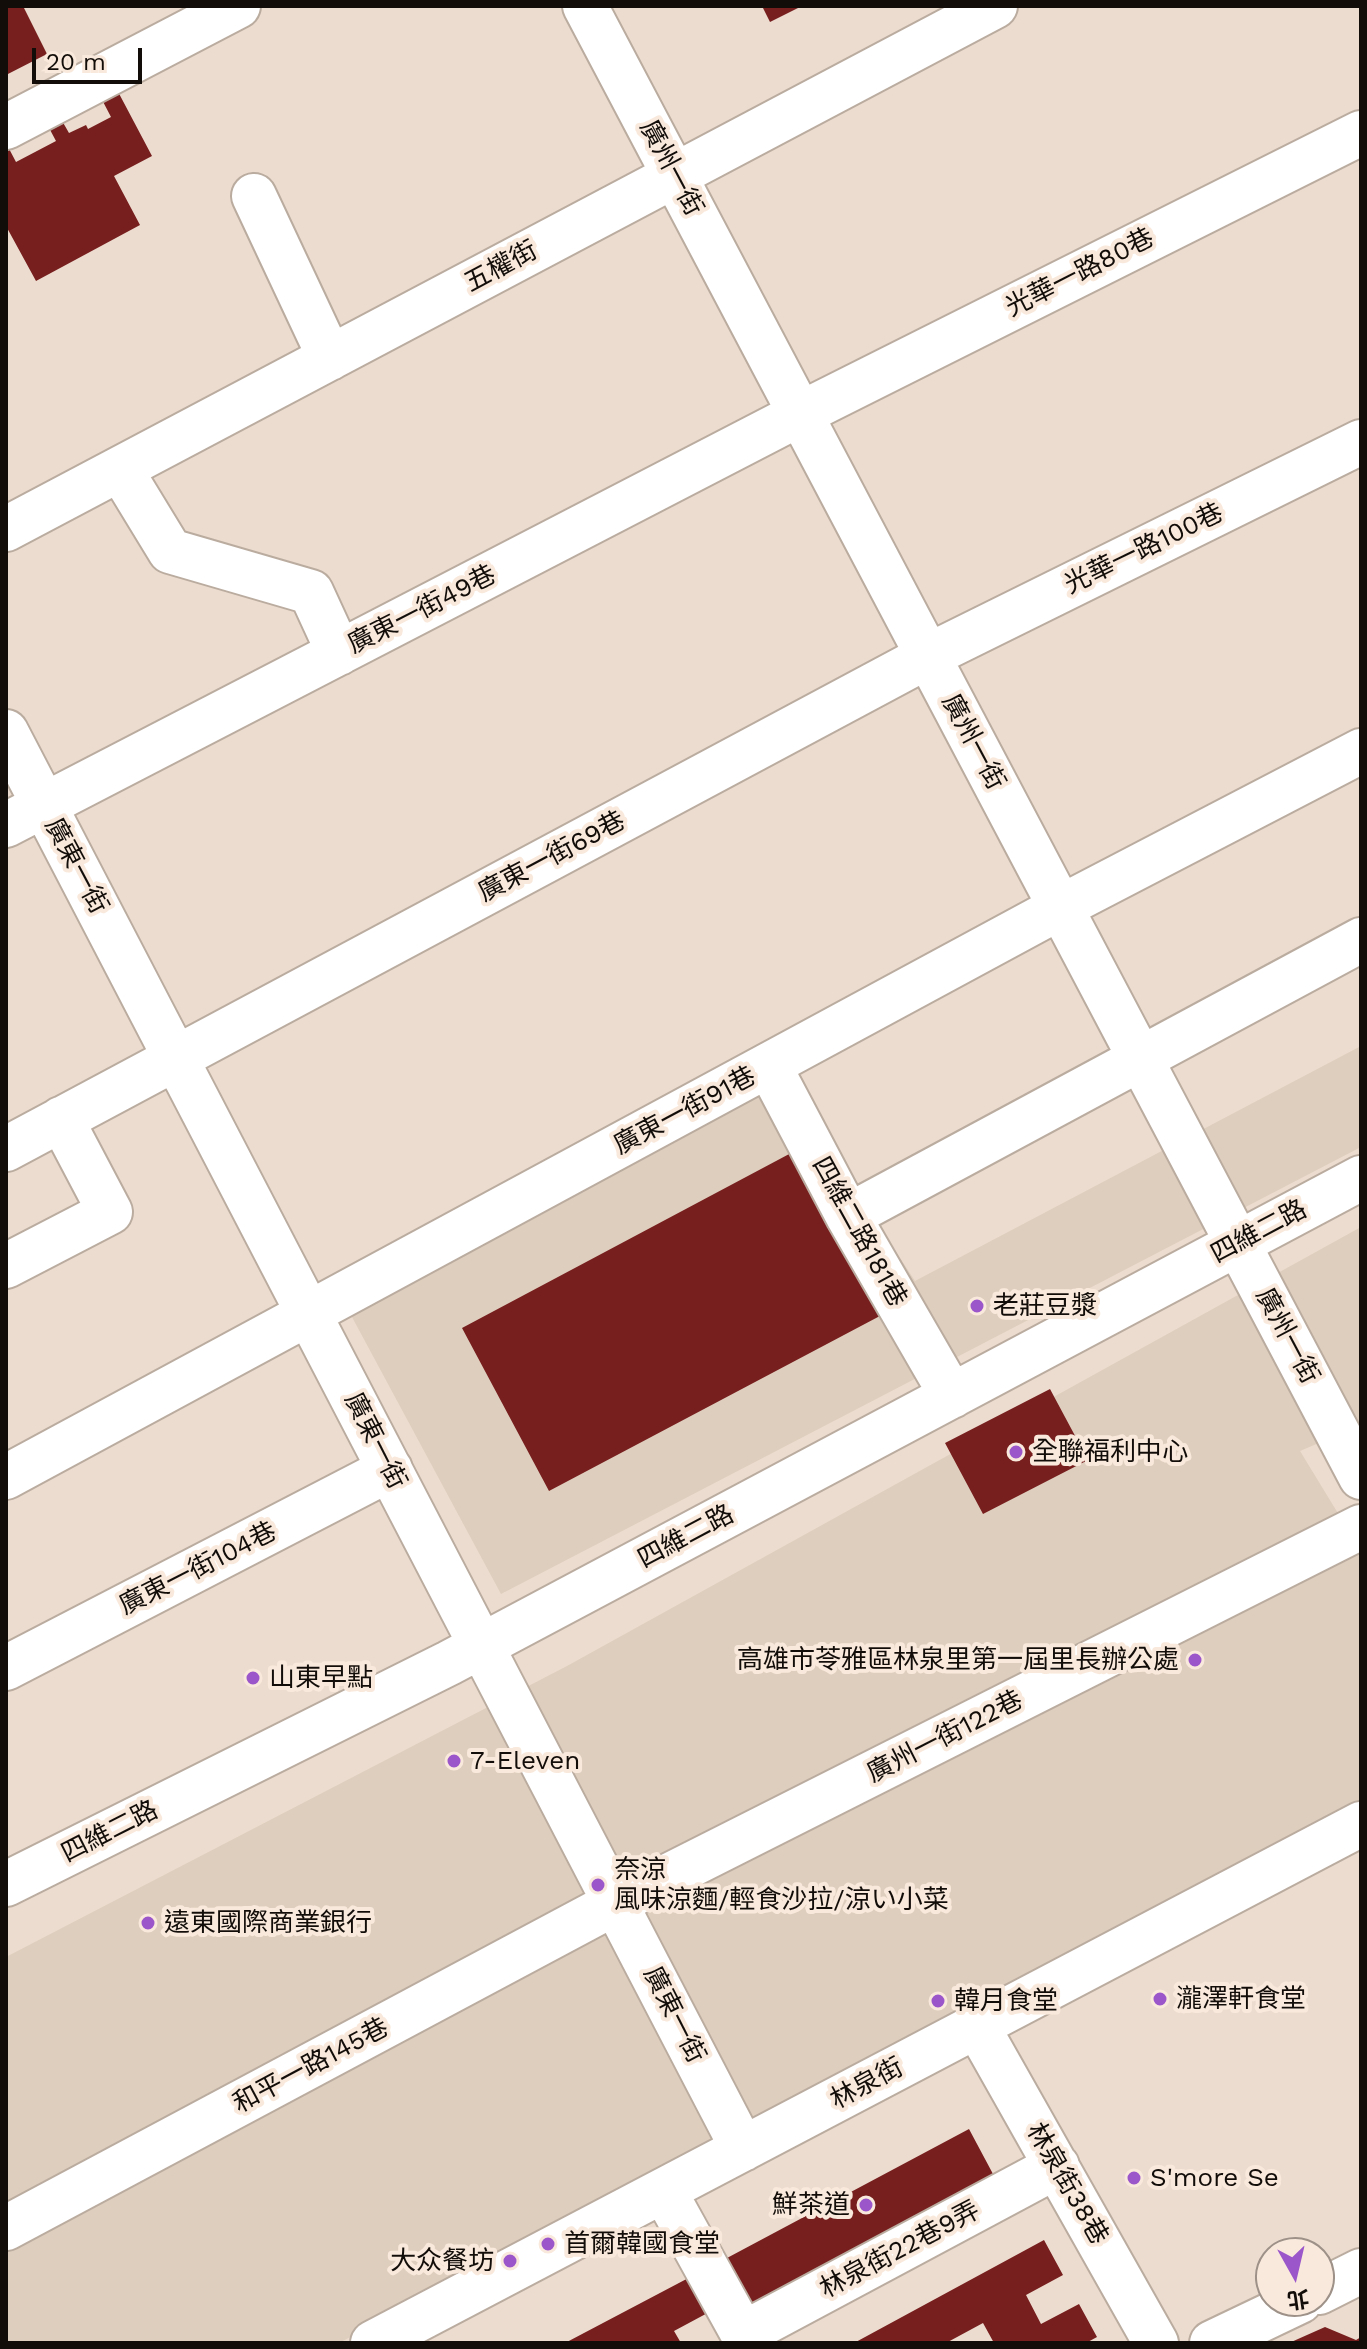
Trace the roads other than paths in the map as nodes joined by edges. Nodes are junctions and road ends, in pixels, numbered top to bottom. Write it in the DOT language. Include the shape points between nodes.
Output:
graph roads {
  1 [pos="238,6"];
  2 [pos="585,6"];
  3 [pos="995,6"];
  4 [pos="6,127"];
  5 [pos="1361,133"];
  6 [pos="675,175"];
  7 [pos="254,196"];
  8 [pos="330,358"];
  9 [pos="800,414"];
  10 [pos="1361,442"];
  11 [pos="120,469"];
  12 [pos="6,529"];
  13 [pos="339,653"];
  14 [pos="928,656"];
  15 [pos="6,732"];
  16 [pos="1361,751"];
  17 [pos="44,806"];
  18 [pos="6,825"];
  19 [pos="1061,907"];
  20 [pos="1361,940"];
  21 [pos="176,1058"];
  22 [pos="1140,1058"];
  23 [pos="769,1066"];
  24 [pos="61,1119"];
  25 [pos="6,1149"];
  26 [pos="1361,1178"];
  27 [pos="848,1216"];
  28 [pos="1238,1243"];
  29 [pos="6,1266"];
  30 [pos="309,1314"];
  31 [pos="952,1396"];
  32 [pos="390,1469"];
  33 [pos="6,1477"];
  34 [pos="1361,1477"];
  35 [pos="1361,1527"];
  36 [pos="481,1645"];
  37 [pos="6,1668"];
  38 [pos="1361,1824"];
  39 [pos="6,1884"];
  40 [pos="615,1903"];
  41 [pos="977,2026"];
  42 [pos="743,2149"];
  43 [pos="1057,2166"];
  44 [pos="664,2191"];
  45 [pos="6,2228"];
  46 [pos="1361,2271"];
  47 [pos="1335,2284"];
  48 [pos="1266,2317"];
  49 [pos="745,2338"];
  50 [pos="373,2343"];
  51 [pos="1156,2343"];
  52 [pos="1212,2343"];
  1 -- 4 [label="street"];
  2 -- 6 [label="street, 廣州一街"];
  3 -- 6 [label="street, 五權街"];
  5 -- 9 [label="street, 光華一路80巷"];
  6 -- 8 [label="street, 五權街"];
  6 -- 9 [label="street, 廣州一街"];
  7 -- 8 [label="street"];
  8 -- 11 [label="street, 五權街"];
  9 -- 13 [label="street, 廣東一街49巷"];
  9 -- 14 [label="street, 廣州一街"];
  10 -- 14 [label="street, 光華一路100巷"];
  11 -- 12 [label="street, 五權街"];
  11 -- 13 [label="street" via="170,551 311,592"];
  13 -- 17 [label="street, 廣東一街49巷"];
  14 -- 19 [label="street, 廣州一街"];
  14 -- 21 [label="street, 廣東一街69巷"];
  15 -- 17 [label="street, 廣東一街"];
  16 -- 19 [label="street, 廣東一街91巷"];
  17 -- 18 [label="street, 廣東一街49巷"];
  17 -- 21 [label="street, 廣東一街"];
  19 -- 22 [label="street, 廣州一街"];
  19 -- 23 [label="street, 廣東一街91巷"];
  20 -- 22 [label="street"];
  21 -- 24 [label="street, 廣東一街69巷"];
  21 -- 30 [label="street, 廣東一街"];
  22 -- 27 [label="street"];
  22 -- 28 [label="street, 廣州一街"];
  23 -- 27 [label="street, 四維二路181巷"];
  23 -- 30 [label="street, 廣東一街91巷"];
  24 -- 25 [label="street, 廣東一街69巷"];
  24 -- 29 [label="street" via="110,1212"];
  26 -- 28 [label="street, 四維二路"];
  27 -- 31 [label="street, 四維二路181巷"];
  28 -- 31 [label="street, 四維二路"];
  28 -- 34 [label="street, 廣州一街"];
  30 -- 32 [label="street, 廣東一街"];
  30 -- 33 [label="street, 廣東一街91巷"];
  31 -- 36 [label="street, 四維二路"];
  32 -- 36 [label="street, 廣東一街"];
  32 -- 37 [label="street, 廣東一街104巷"];
  35 -- 40 [label="street, 廣州一街122巷"];
  36 -- 39 [label="street, 四維二路"];
  36 -- 40 [label="street, 廣東一街"];
  38 -- 41 [label="street, 林泉街"];
  40 -- 42 [label="street, 廣東一街"];
  40 -- 45 [label="street, 和平一路145巷"];
  41 -- 42 [label="street, 林泉街"];
  41 -- 43 [label="street, 林泉街38巷"];
  42 -- 44 [label="street, 林泉街"];
  43 -- 49 [label="street, 林泉街22巷9弄"];
  43 -- 51 [label="street, 林泉街38巷"];
  44 -- 49 [label="street"];
  44 -- 50 [label="street, 林泉街"];
  46 -- 47 [label="street"];
  48 -- 52 [label="street"];
}
